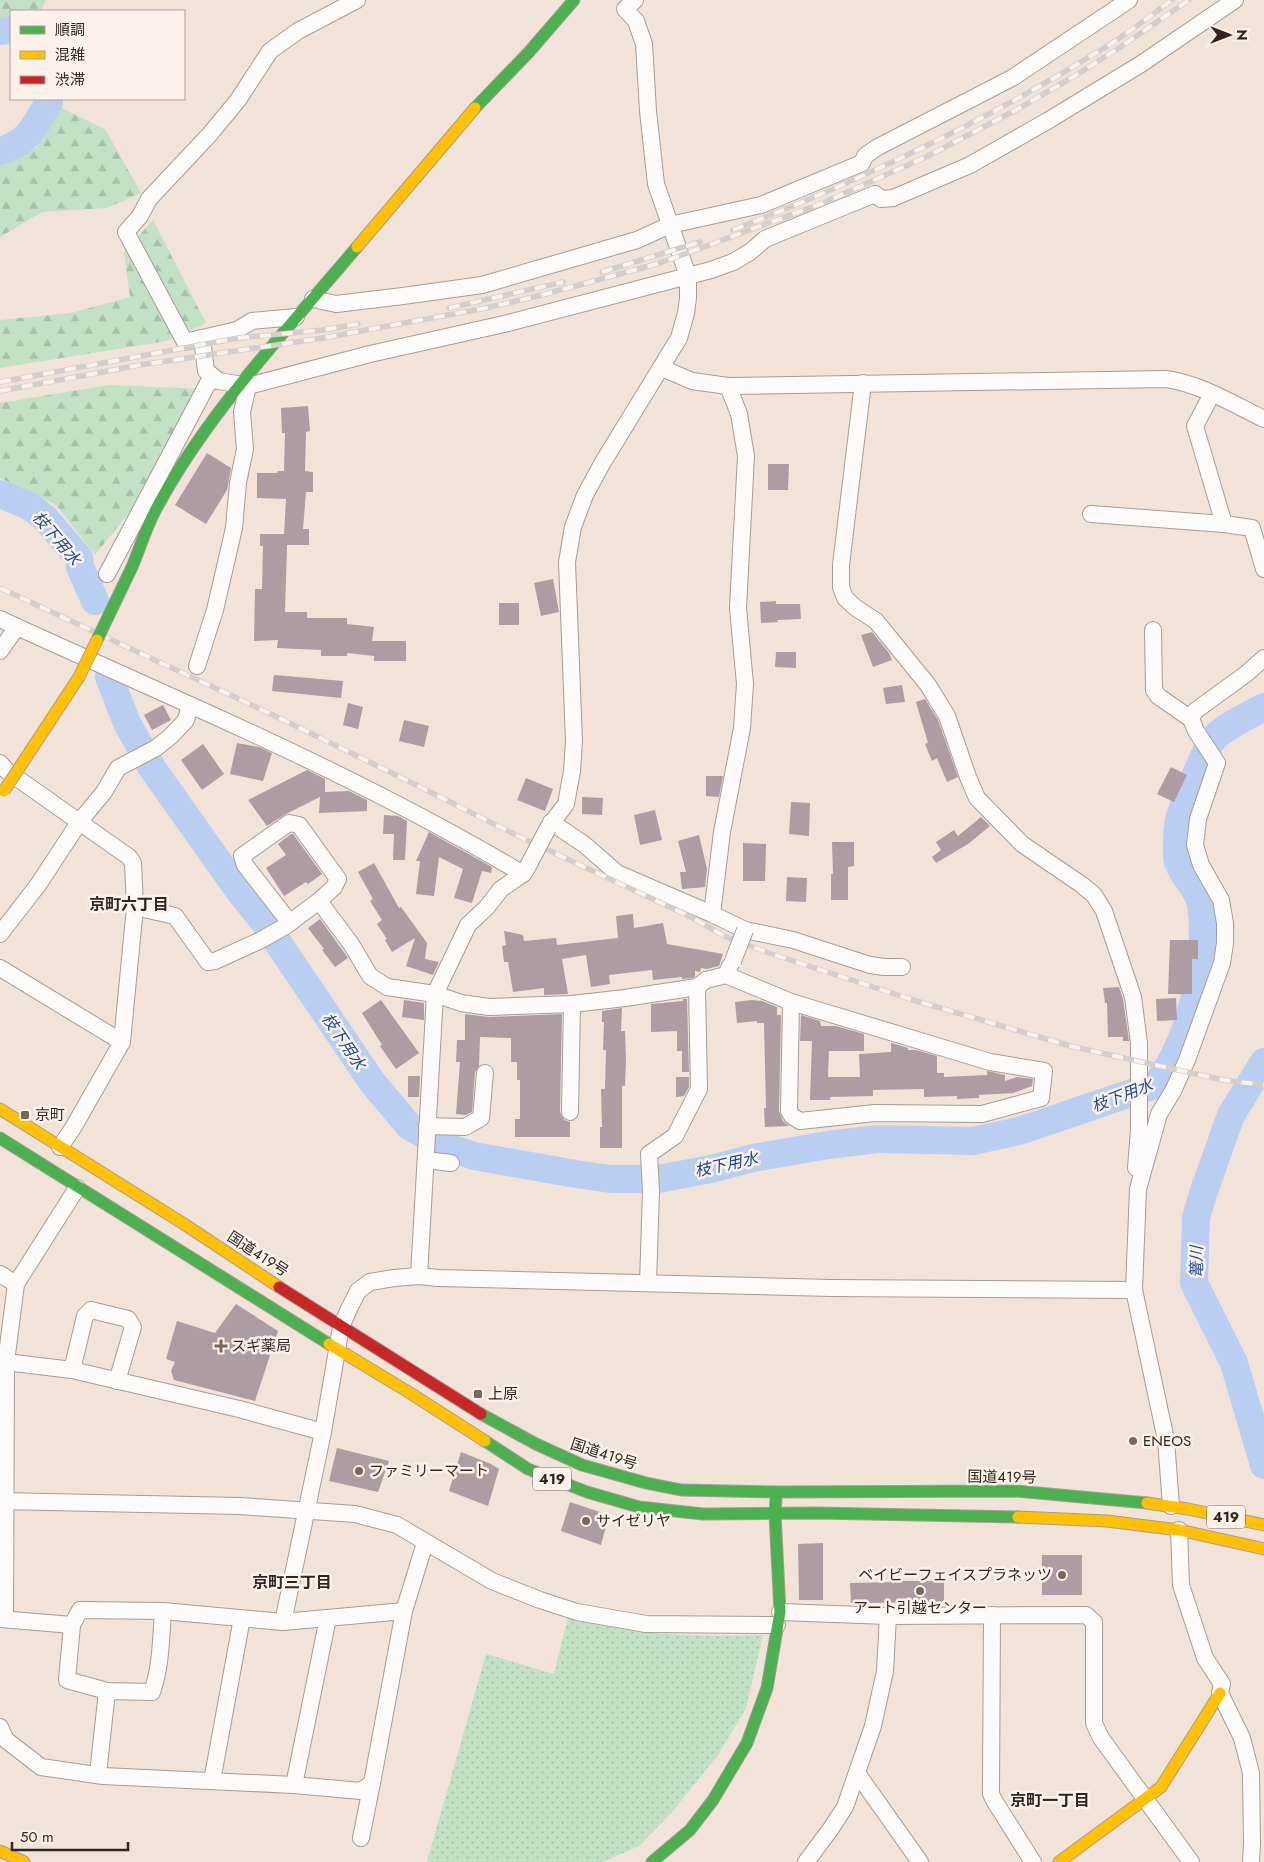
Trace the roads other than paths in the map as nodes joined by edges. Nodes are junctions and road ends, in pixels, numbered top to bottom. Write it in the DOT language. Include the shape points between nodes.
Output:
graph roads {
  1 [pos="357,0"];
  2 [pos="574,0"];
  3 [pos="1129,0"];
  4 [pos="1235,0"];
  5 [pos="626,3"];
  6 [pos="670,225"];
  7 [pos="688,276"];
  8 [pos="313,299"];
  9 [pos="296,317"];
  10 [pos="202,338"];
  11 [pos="662,368"];
  12 [pos="216,379"];
  13 [pos="863,383"];
  14 [pos="245,385"];
  15 [pos="728,386"];
  16 [pos="1212,394"];
  17 [pos="1264,419"];
  18 [pos="1091,514"];
  19 [pos="1224,524"];
  20 [pos="1264,569"];
  21 [pos="107,574"];
  22 [pos="0,619"];
  23 [pos="17,627"];
  24 [pos="1153,630"];
  25 [pos="0,650"];
  26 [pos="1264,658"];
  27 [pos="197,666"];
  28 [pos="190,705"];
  29 [pos="1194,725"];
  30 [pos="0,763"];
  31 [pos="2,793"];
  32 [pos="80,821"];
  33 [pos="549,825"];
  34 [pos="526,870"];
  35 [pos="319,901"];
  36 [pos="136,907"];
  37 [pos="712,914"];
  38 [pos="287,925"];
  39 [pos="745,930"];
  40 [pos="0,934"];
  41 [pos="0,968"];
  42 [pos="730,968"];
  43 [pos="902,968"];
  44 [pos="697,987"];
  45 [pos="435,994"];
  46 [pos="791,1002"];
  47 [pos="572,1004"];
  48 [pos="122,1042"];
  49 [pos="485,1073"];
  50 [pos="0,1109"];
  51 [pos="570,1112"];
  52 [pos="427,1126"];
  53 [pos="0,1138"];
  54 [pos="60,1147"];
  55 [pos="426,1158"];
  56 [pos="452,1163"];
  57 [pos="77,1188"];
  58 [pos="1138,1189"];
  59 [pos="0,1274"];
  60 [pos="418,1276"];
  61 [pos="648,1283"];
  62 [pos="16,1284"];
  63 [pos="1134,1290"];
  64 [pos="341,1327"];
  65 [pos="338,1350"];
  66 [pos="6,1362"];
  67 [pos="72,1370"];
  68 [pos="117,1381"];
  69 [pos="323,1432"];
  70 [pos="777,1492"];
  71 [pos="3,1502"];
  72 [pos="1171,1506"];
  73 [pos="305,1510"];
  74 [pos="775,1514"];
  75 [pos="1264,1525"];
  76 [pos="1179,1530"];
  77 [pos="425,1543"];
  78 [pos="1264,1549"];
  79 [pos="163,1611"];
  80 [pos="404,1611"];
  81 [pos="992,1615"];
  82 [pos="888,1616"];
  83 [pos="242,1618"];
  84 [pos="328,1618"];
  85 [pos="778,1618"];
  86 [pos="3,1619"];
  87 [pos="283,1622"];
  88 [pos="72,1625"];
  89 [pos="107,1691"];
  90 [pos="1220,1693"];
  91 [pos="0,1727"];
  92 [pos="857,1773"];
  93 [pos="98,1774"];
  94 [pos="212,1781"];
  95 [pos="372,1783"];
  96 [pos="294,1785"];
  97 [pos="1144,1799"];
  98 [pos="361,1838"];
  99 [pos="0,1851"];
  100 [pos="24,1862"];
  101 [pos="652,1862"];
  102 [pos="806,1862"];
  103 [pos="920,1862"];
  104 [pos="1033,1862"];
  105 [pos="1059,1862"];
  106 [pos="1191,1862"];
  107 [pos="1251,1862"];
  1 -- 10 [label="street" via="298,31 270,51 238,100 149,199 126,232 185,342"];
  2 -- 8 [label="main road" via="483,99"];
  3 -- 6 [label="street" via="1012,78 876,148 865,156 862,163 761,206"];
  4 -- 7 [label="street" via="1141,64 970,165 893,198 881,199 875,194 765,238 733,262"];
  5 -- 6 [label="street" via="625,9 636,22 644,44 656,184"];
  6 -- 7 [label="street"];
  6 -- 8 [label="street" via="637,240 482,284 336,304"];
  7 -- 11 [label="street" via="686,313 679,338"];
  7 -- 14 [label="street" via="504,324"];
  8 -- 9 [label="main road"];
  9 -- 10 [label="street" via="252,321 237,330"];
  9 -- 14 [label="main road"];
  10 -- 12 [label="street" via="206,371"];
  11 -- 15 [label="street" via="692,381"];
  11 -- 33 [label="street" via="603,462 585,495 573,527 567,562 574,741 572,771 566,804"];
  12 -- 14 [label="street"];
  12 -- 21 [label="street" via="208,383"];
  13 -- 15 [label="street"];
  13 -- 16 [label="street" via="1162,379 1181,382"];
  13 -- 58 [label="street" via="840,565 841,587 845,598 876,621 928,685 947,716 977,798 1022,844 1094,895 1104,911 1134,997 1139,1043"];
  14 -- 27 [label="street" via="242,412 245,449 234,528 215,610"];
  14 -- 31 [label="main road, bridge" via="205,428 160,502 79,677"];
  15 -- 37 [label="street" via="739,414 746,456 738,608 745,684 742,728 722,832"];
  16 -- 17 [label="street"];
  16 -- 19 [label="street" via="1195,426"];
  18 -- 19 [label="street"];
  19 -- 20 [label="street" via="1252,528"];
  22 -- 23 [label="street"];
  23 -- 25 [label="street"];
  23 -- 28 [label="street"];
  24 -- 29 [label="street" via="1154,690"];
  26 -- 29 [label="street" via="1195,710"];
  28 -- 32 [label="street" via="186,720 172,736 118,768 104,792"];
  28 -- 34 [label="street" via="350,779"];
  29 -- 58 [label="street" via="1217,763 1198,818 1195,845 1201,865 1221,900 1225,922 1222,963 1187,1060 1159,1114"];
  30 -- 32 [label="street"];
  32 -- 36 [label="street" via="133,863"];
  32 -- 40 [label="street" via="38,885"];
  33 -- 34 [label="street, bridge"];
  33 -- 37 [label="street" via="586,844 617,873"];
  34 -- 45 [label="street" via="502,889 468,925"];
  35 -- 38 [label="street"];
  35 -- 38 [label="street" via="338,879 299,825 289,823 242,856"];
  35 -- 45 [label="street" via="370,976 387,987"];
  36 -- 38 [label="street" via="175,916 208,962 261,940"];
  36 -- 48 [label="street"];
  37 -- 39 [label="street"];
  39 -- 42 [label="street, bridge"];
  39 -- 43 [label="street" via="793,940 870,965"];
  41 -- 48 [label="street"];
  42 -- 44 [label="street"];
  42 -- 46 [label="street"];
  44 -- 47 [label="street"];
  44 -- 61 [label="street" via="699,1089 675,1136 650,1154"];
  45 -- 47 [label="street" via="460,1003 488,1007"];
  45 -- 52 [label="street"];
  46 -- 46 [label="street" via="990,1062 1044,1071 1042,1098 982,1114 874,1113 800,1121 789,1111"];
  47 -- 51 [label="street"];
  48 -- 54 [label="street"];
  49 -- 52 [label="street" via="481,1118 465,1127"];
  50 -- 54 [label="main road, 国道419号 / 419"];
  52 -- 55 [label="street"];
  53 -- 57 [label="main road, 419"];
  54 -- 64 [label="main road, 国道419号 / 419"];
  55 -- 56 [label="street"];
  55 -- 60 [label="street"];
  57 -- 62 [label="street"];
  57 -- 65 [label="main road, 419"];
  58 -- 63 [label="street"];
  59 -- 62 [label="street"];
  60 -- 61 [label="street"];
  60 -- 64 [label="street" via="370,1282 358,1291"];
  61 -- 63 [label="street"];
  62 -- 66 [label="street"];
  63 -- 72 [label="street" via="1166,1440"];
  64 -- 65 [label="street"];
  64 -- 70 [label="main road, 国道419号 / 419" via="479,1413 582,1466 681,1490"];
  65 -- 69 [label="street"];
  65 -- 74 [label="main road, 419" via="528,1469 587,1492 639,1508 703,1514"];
  66 -- 67 [label="street"];
  66 -- 71 [label="street"];
  67 -- 68 [label="street"];
  67 -- 68 [label="street" via="85,1316 91,1310 128,1319 133,1327"];
  68 -- 69 [label="street"];
  69 -- 73 [label="street"];
  70 -- 72 [label="main road, 国道419号 / 419" via="1016,1491"];
  70 -- 74 [label="main road"];
  71 -- 73 [label="street"];
  71 -- 86 [label="street"];
  72 -- 75 [label="main road, 国道419号 / 419"];
  73 -- 77 [label="street" via="355,1514 397,1525"];
  73 -- 87 [label="street"];
  74 -- 76 [label="main road, 419" via="1044,1517"];
  74 -- 85 [label="main road"];
  76 -- 78 [label="main road, 419"];
  76 -- 90 [label="street" via="1181,1585 1204,1658 1222,1684"];
  77 -- 80 [label="street"];
  77 -- 85 [label="street" via="492,1581 577,1612 646,1624"];
  79 -- 83 [label="street"];
  79 -- 88 [label="street" via="80,1610"];
  79 -- 89 [label="street" via="160,1652 152,1692"];
  80 -- 84 [label="street"];
  80 -- 95 [label="street"];
  81 -- 82 [label="street"];
  81 -- 97 [label="street" via="1086,1615 1094,1622 1094,1723 1100,1738"];
  81 -- 104 [label="street" via="991,1794"];
  82 -- 85 [label="street"];
  82 -- 92 [label="street" via="885,1671 873,1726"];
  83 -- 87 [label="street"];
  83 -- 94 [label="street"];
  84 -- 87 [label="street"];
  84 -- 96 [label="street"];
  85 -- 101 [label="main road" via="767,1688 747,1744 713,1800 690,1830"];
  86 -- 88 [label="street"];
  88 -- 89 [label="street" via="67,1680"];
  89 -- 93 [label="street"];
  90 -- 97 [label="main road" via="1161,1787"];
  90 -- 107 [label="street" via="1242,1738 1251,1774"];
  91 -- 93 [label="street" via="6,1740 41,1767"];
  92 -- 102 [label="street" via="845,1807"];
  92 -- 103 [label="street"];
  93 -- 94 [label="street"];
  94 -- 96 [label="street"];
  95 -- 96 [label="street" via="361,1790"];
  95 -- 98 [label="street"];
  97 -- 105 [label="main road"];
  97 -- 106 [label="street"];
  99 -- 100 [label="main road"];
}
